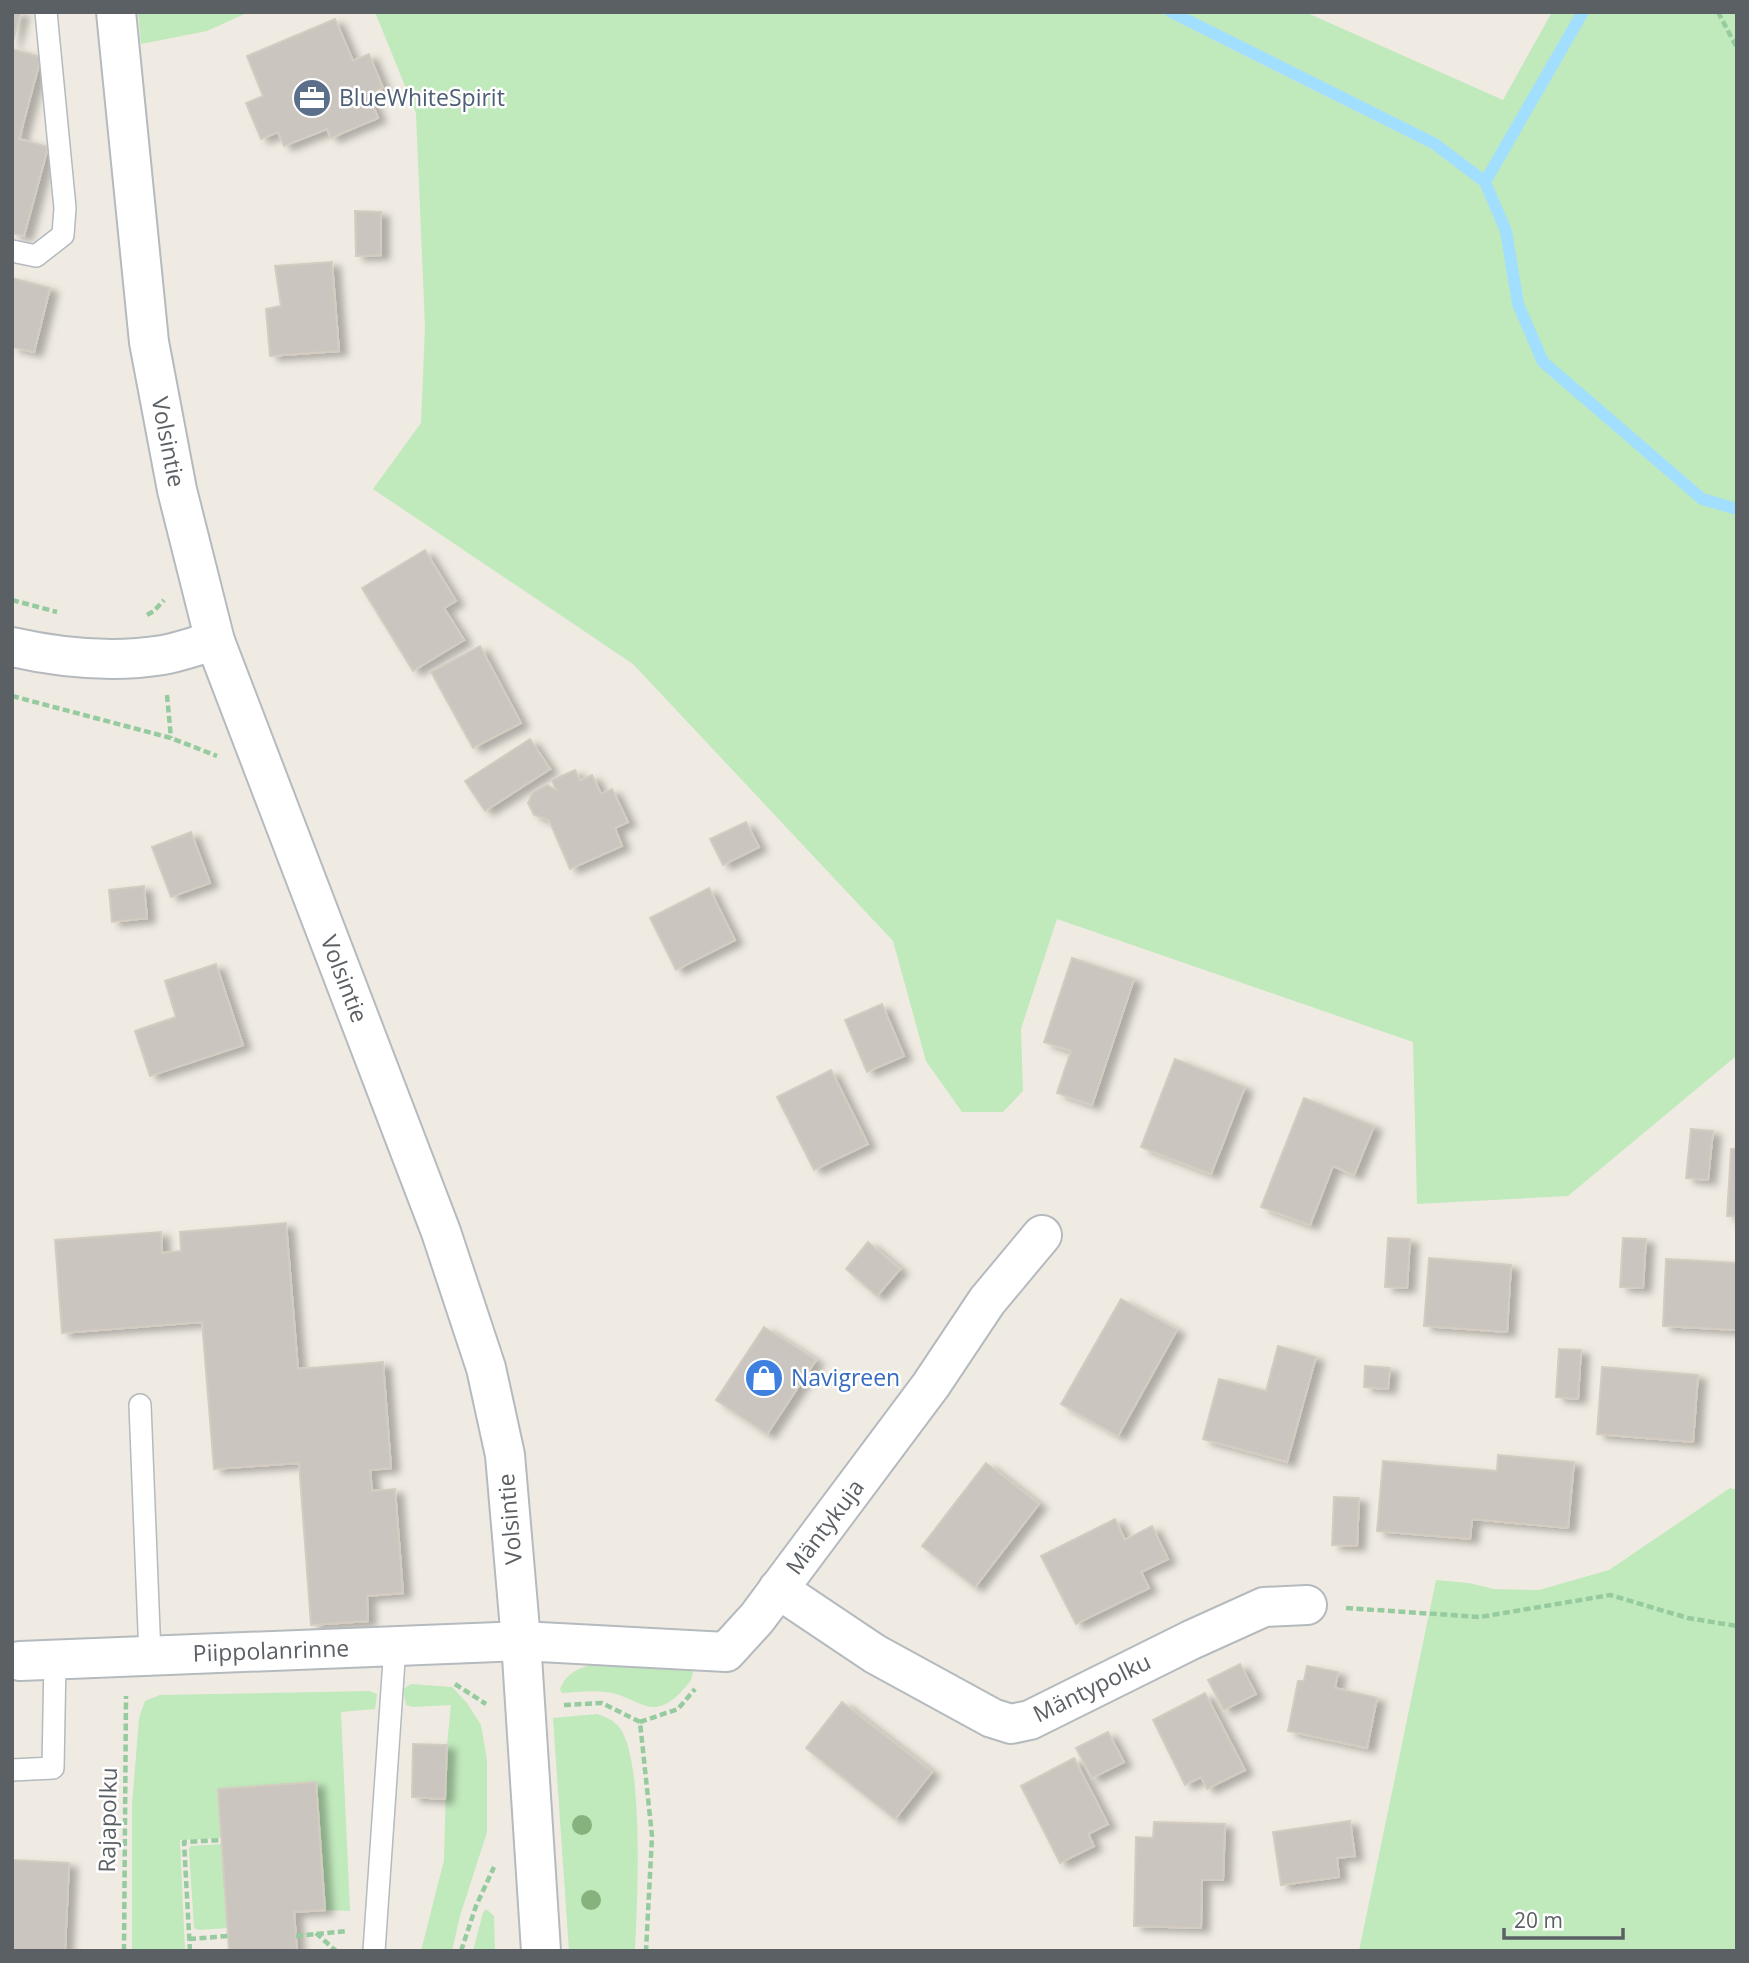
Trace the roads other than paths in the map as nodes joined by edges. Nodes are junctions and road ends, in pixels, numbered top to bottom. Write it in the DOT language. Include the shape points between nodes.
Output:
graph roads {
  1 [pos="46,12"];
  2 [pos="116,12"];
  3 [pos="12,251"];
  4 [pos="215,641"];
  5 [pos="12,647"];
  6 [pos="1042,1235"];
  7 [pos="140,1405"];
  8 [pos="778,1590"];
  9 [pos="1307,1605"];
  10 [pos="521,1641"];
  11 [pos="395,1646"];
  12 [pos="150,1656"];
  13 [pos="29,1658"];
  14 [pos="12,1770"];
  15 [pos="374,1951"];
  16 [pos="541,1951"];
  1 -- 3 [label="lane" via="65,208 63,235 36,256"];
  2 -- 4 [label="street, Volsintie" via="149,342 177,490"];
  4 -- 5 [label="street" via="163,655 106,658 48,655"];
  4 -- 10 [label="street, Volsintie" via="441,1232 486,1368 505,1455"];
  6 -- 8 [label="street, Mäntykuja" via="987,1301 931,1385"];
  7 -- 12 [label="lane"];
  8 -- 9 [label="street, Mäntypolku" via="875,1654 1011,1724 1030,1720 1264,1607"];
  8 -- 10 [label="street, Mäntykuja" via="726,1652"];
  10 -- 11 [label="street, Piippolanrinne"];
  10 -- 16 [label="street, Volsintie"];
  11 -- 12 [label="street, Piippolanrinne"];
  11 -- 15 [label="lane"];
  12 -- 13 [label="street, Piippolanrinne"];
  13 -- 14 [label="lane" via="53,1768"];
}
